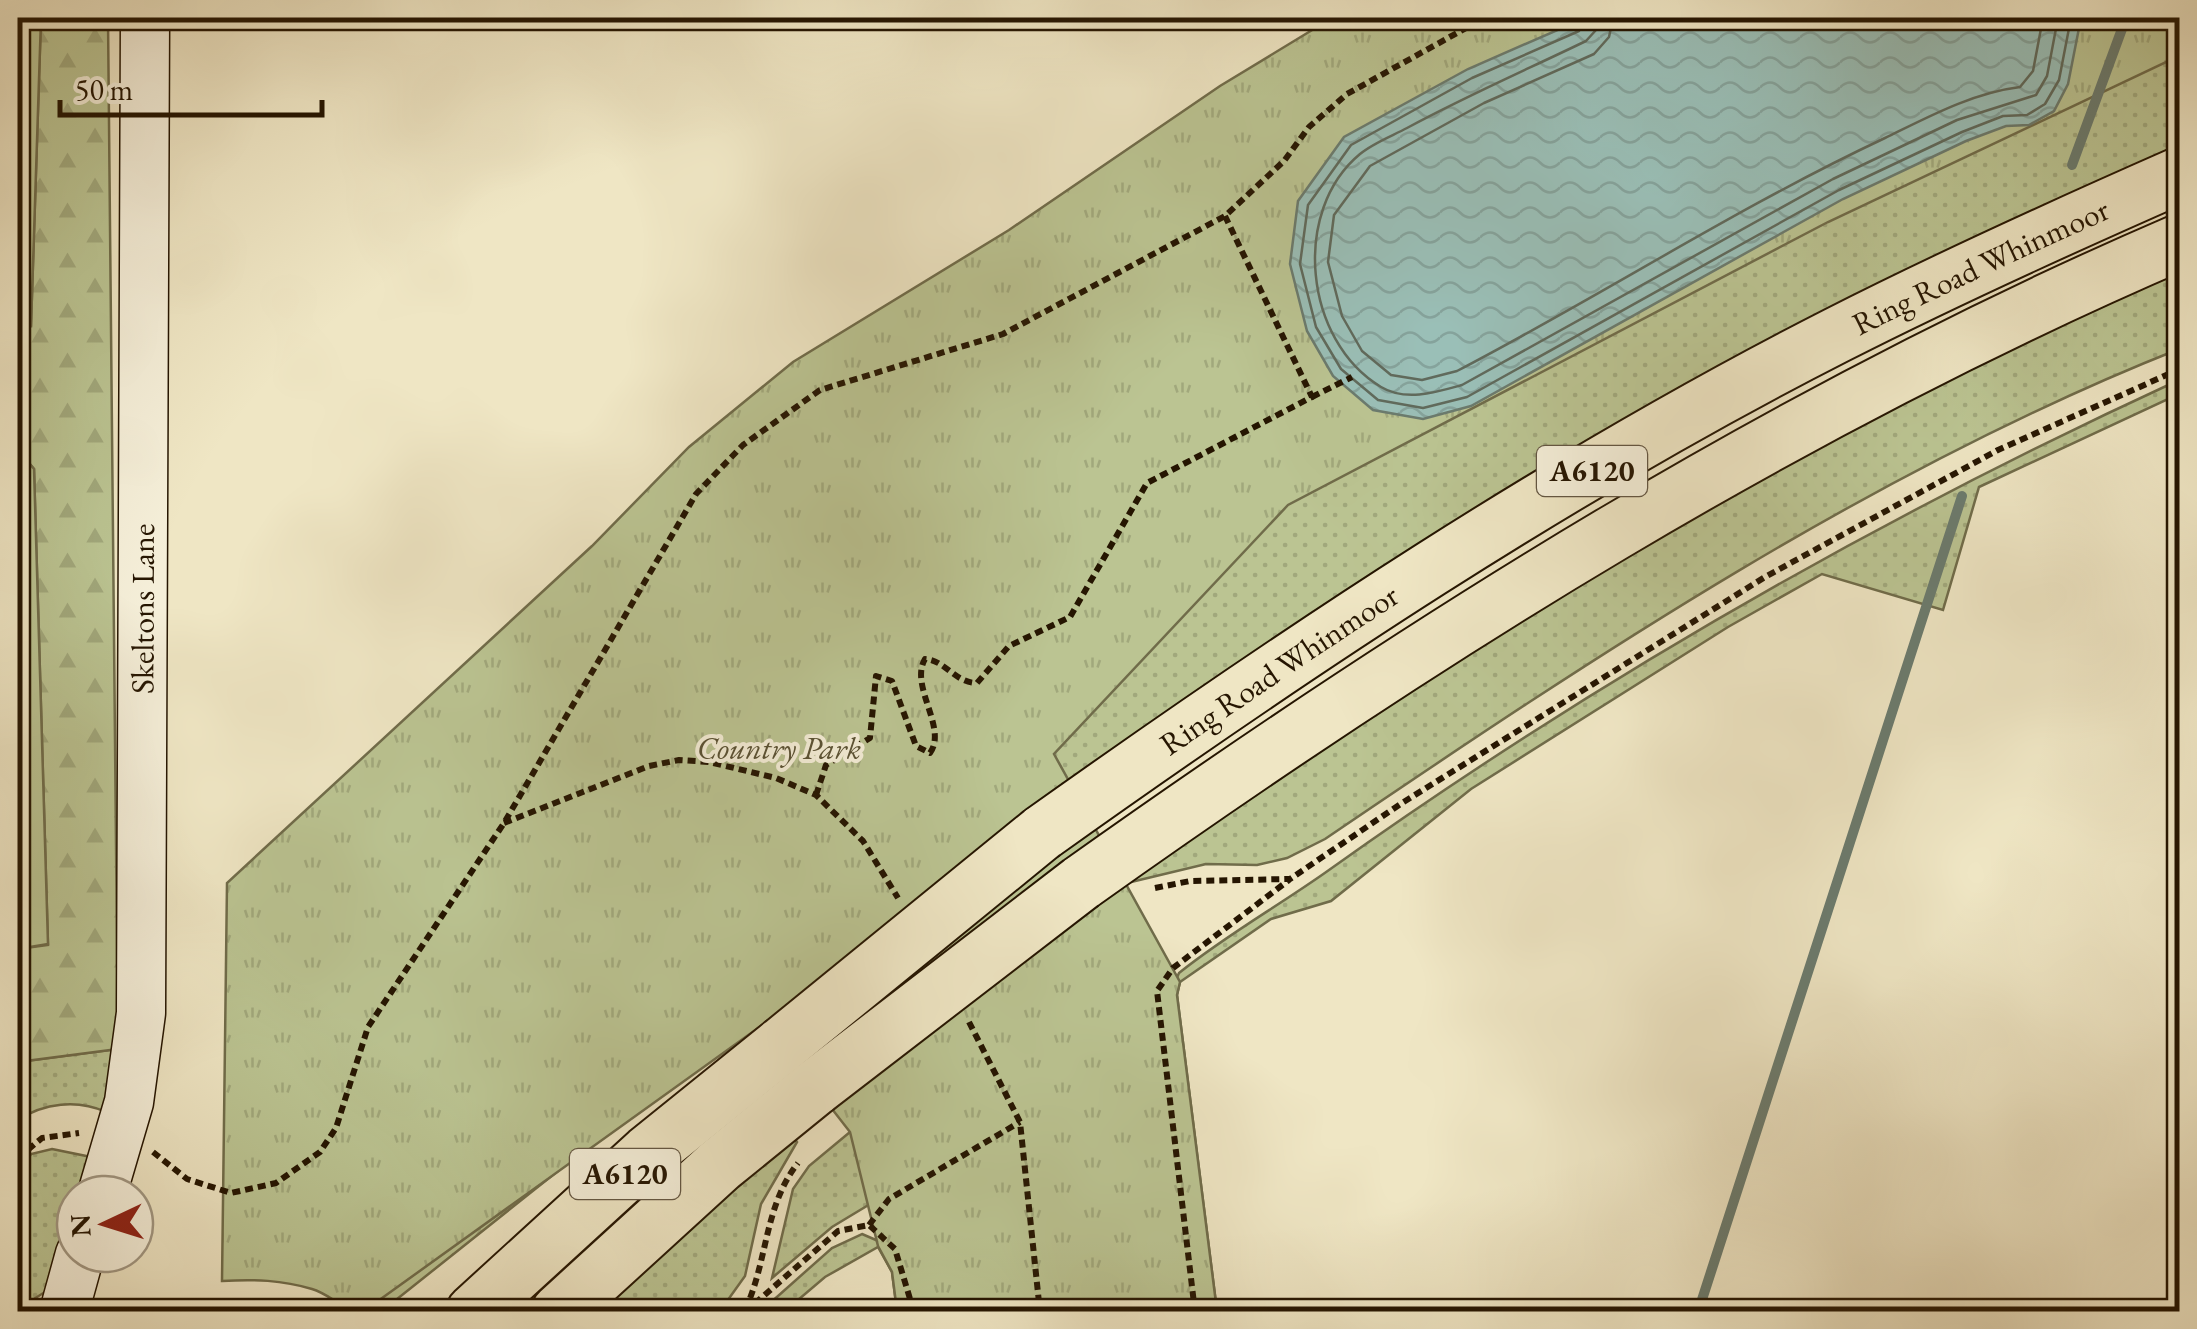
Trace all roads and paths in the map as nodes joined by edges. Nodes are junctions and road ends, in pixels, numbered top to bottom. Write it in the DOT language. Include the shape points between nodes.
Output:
graph roads {
  1 [pos="145,18"];
  2 [pos="1484,18"];
  3 [pos="2180,175"];
  4 [pos="1225,216"];
  5 [pos="2180,242"];
  6 [pos="2180,369"];
  7 [pos="1352,377"];
  8 [pos="1312,397"];
  9 [pos="816,795"];
  10 [pos="504,823"];
  11 [pos="1290,879"];
  12 [pos="1142,892"];
  13 [pos="905,910"];
  14 [pos="963,1011"];
  15 [pos="1020,1122"];
  16 [pos="88,1134"];
  17 [pos="140,1144"];
  18 [pos="18,1158"];
  19 [pos="800,1161"];
  20 [pos="108,1174"];
  21 [pos="869,1225"];
  22 [pos="74,1274"];
  23 [pos="64,1312"];
  24 [pos="474,1312"];
  25 [pos="558,1312"];
  26 [pos="744,1312"];
  27 [pos="914,1312"];
  28 [pos="1040,1312"];
  29 [pos="1195,1312"];
  1 -- 20 [label="street, Skeltons Lane" via="142,1013 129,1102"];
  2 -- 4 [label="path" via="1347,94"];
  3 -- 24 [label="highway, Ring Road Whinmoor / A6120, bridge" via="1854,326 1682,418 1425,573 1195,724 1042,833 648,1153"];
  4 -- 8 [label="path"];
  4 -- 10 [label="path" via="1003,334 820,390 742,445 696,494"];
  5 -- 25 [label="highway, Ring Road Whinmoor / A6120, bridge" via="1968,338 1637,516 1435,639 1081,883 720,1164"];
  6 -- 11 [label="path" via="1998,450 1765,577"];
  7 -- 8 [label="path"];
  8 -- 9 [label="path" via="1147,483 1070,617 1008,646 977,684 925,659 930,752 916,746 892,681 876,676 870,738 826,765"];
  9 -- 10 [label="path" via="776,778 679,760 603,780"];
  9 -- 13 [label="path" via="863,841"];
  10 -- 17 [label="path" via="368,1027 336,1128 320,1152 276,1183 231,1193 187,1179"];
  11 -- 12 [label="path" via="1190,880"];
  11 -- 29 [label="path" via="1173,968 1157,991"];
  14 -- 15 [label="path"];
  15 -- 21 [label="path" via="890,1199"];
  15 -- 28 [label="path"];
  16 -- 18 [label="path" via="42,1138"];
  19 -- 26 [label="path" via="775,1202"];
  21 -- 26 [label="path" via="838,1231"];
  21 -- 27 [label="path" via="895,1249"];
  22 -- 23 [label="street"];
}
